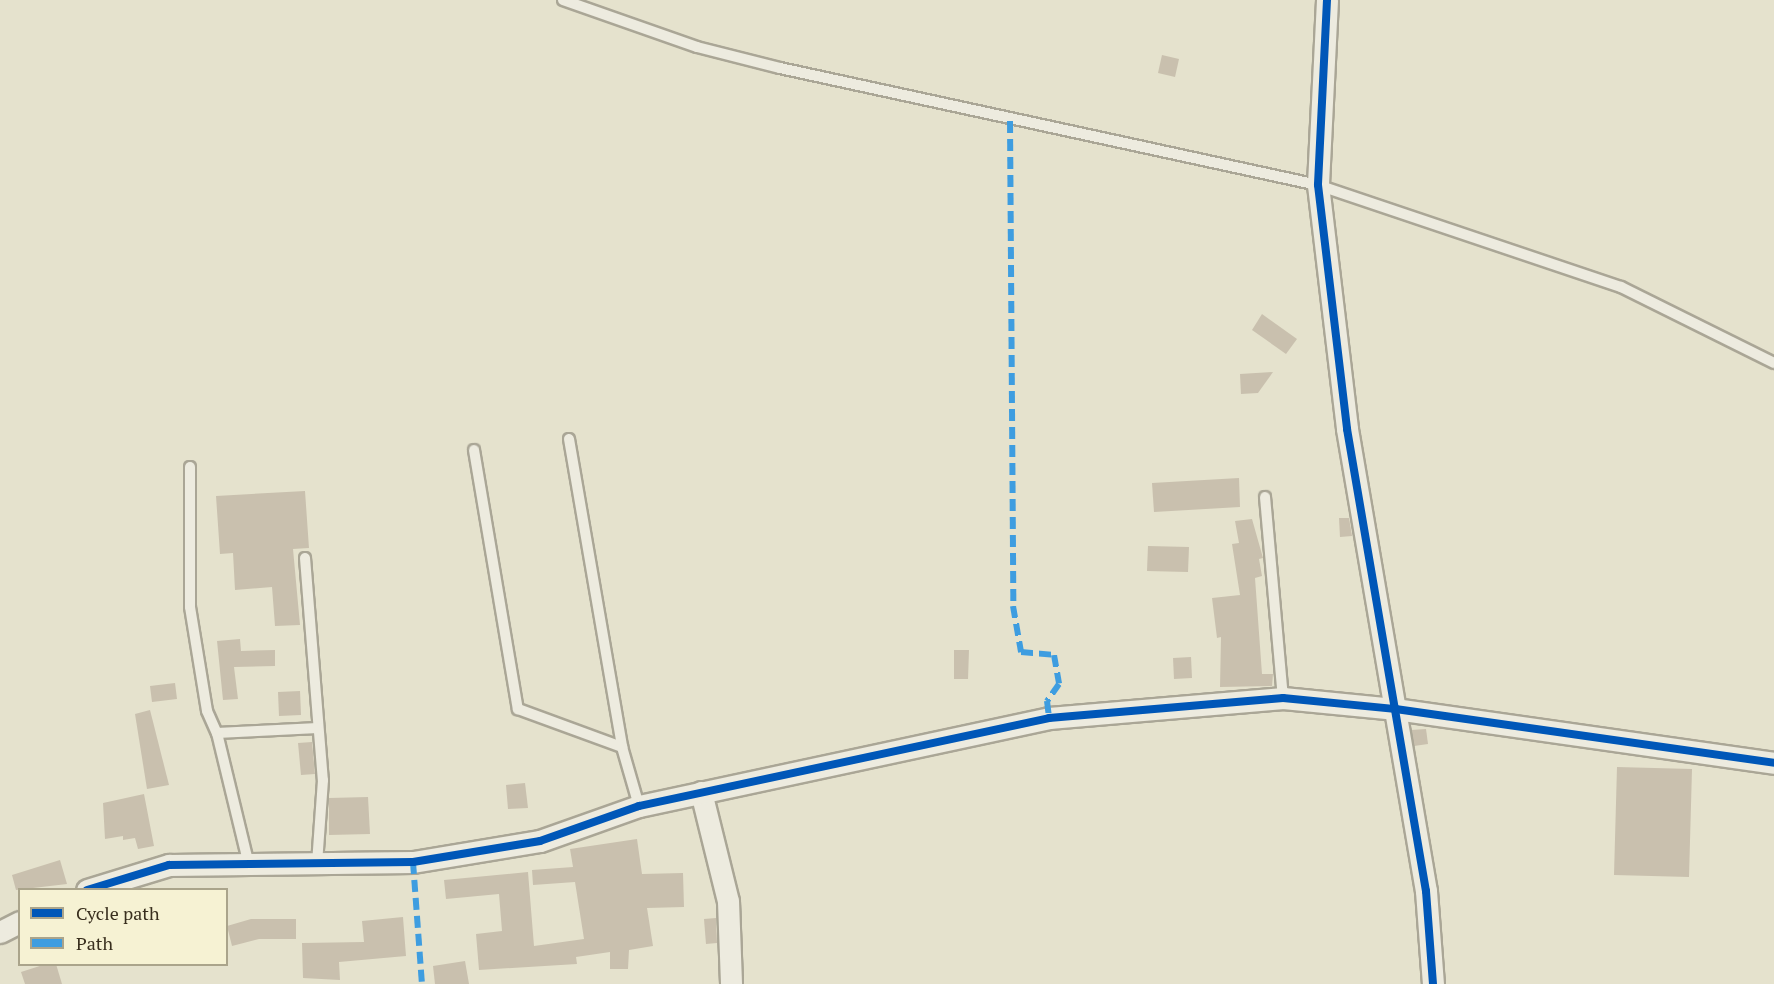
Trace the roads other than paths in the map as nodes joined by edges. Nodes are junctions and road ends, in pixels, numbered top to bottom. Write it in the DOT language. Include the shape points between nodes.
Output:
graph roads {
  1 [pos="562,0"];
  2 [pos="1327,0"];
  3 [pos="1318,185"];
  4 [pos="1774,363"];
  5 [pos="569,439"];
  6 [pos="474,450"];
  7 [pos="190,467"];
  8 [pos="1265,497"];
  9 [pos="305,558"];
  10 [pos="1283,698"];
  11 [pos="1396,709"];
  12 [pos="318,728"];
  13 [pos="217,733"];
  14 [pos="622,747"];
  15 [pos="1774,763"];
  16 [pos="701,792"];
  17 [pos="639,806"];
  18 [pos="248,861"];
  19 [pos="317,862"];
  20 [pos="93,888"];
  21 [pos="18,923"];
  22 [pos="0,932"];
  23 [pos="731,984"];
  24 [pos="1433,984"];
  1 -- 3 [label="lane" via="697,47 780,68"];
  2 -- 3 [label="street"];
  3 -- 4 [label="lane" via="1621,287"];
  3 -- 11 [label="street" via="1347,429"];
  5 -- 14 [label="lane"];
  6 -- 14 [label="lane" via="518,709"];
  7 -- 13 [label="lane" via="190,607 207,711"];
  8 -- 10 [label="lane"];
  9 -- 12 [label="lane"];
  10 -- 11 [label="street"];
  10 -- 16 [label="street" via="1049,718"];
  11 -- 15 [label="street"];
  11 -- 24 [label="street" via="1426,891"];
  12 -- 13 [label="lane"];
  12 -- 19 [label="lane" via="323,780"];
  13 -- 18 [label="lane"];
  14 -- 17 [label="lane"];
  16 -- 17 [label="street"];
  16 -- 23 [label="street" via="728,902"];
  17 -- 19 [label="street" via="540,841 413,862"];
  18 -- 19 [label="street"];
  18 -- 20 [label="street" via="169,864"];
  21 -- 22 [label="street"];
}
